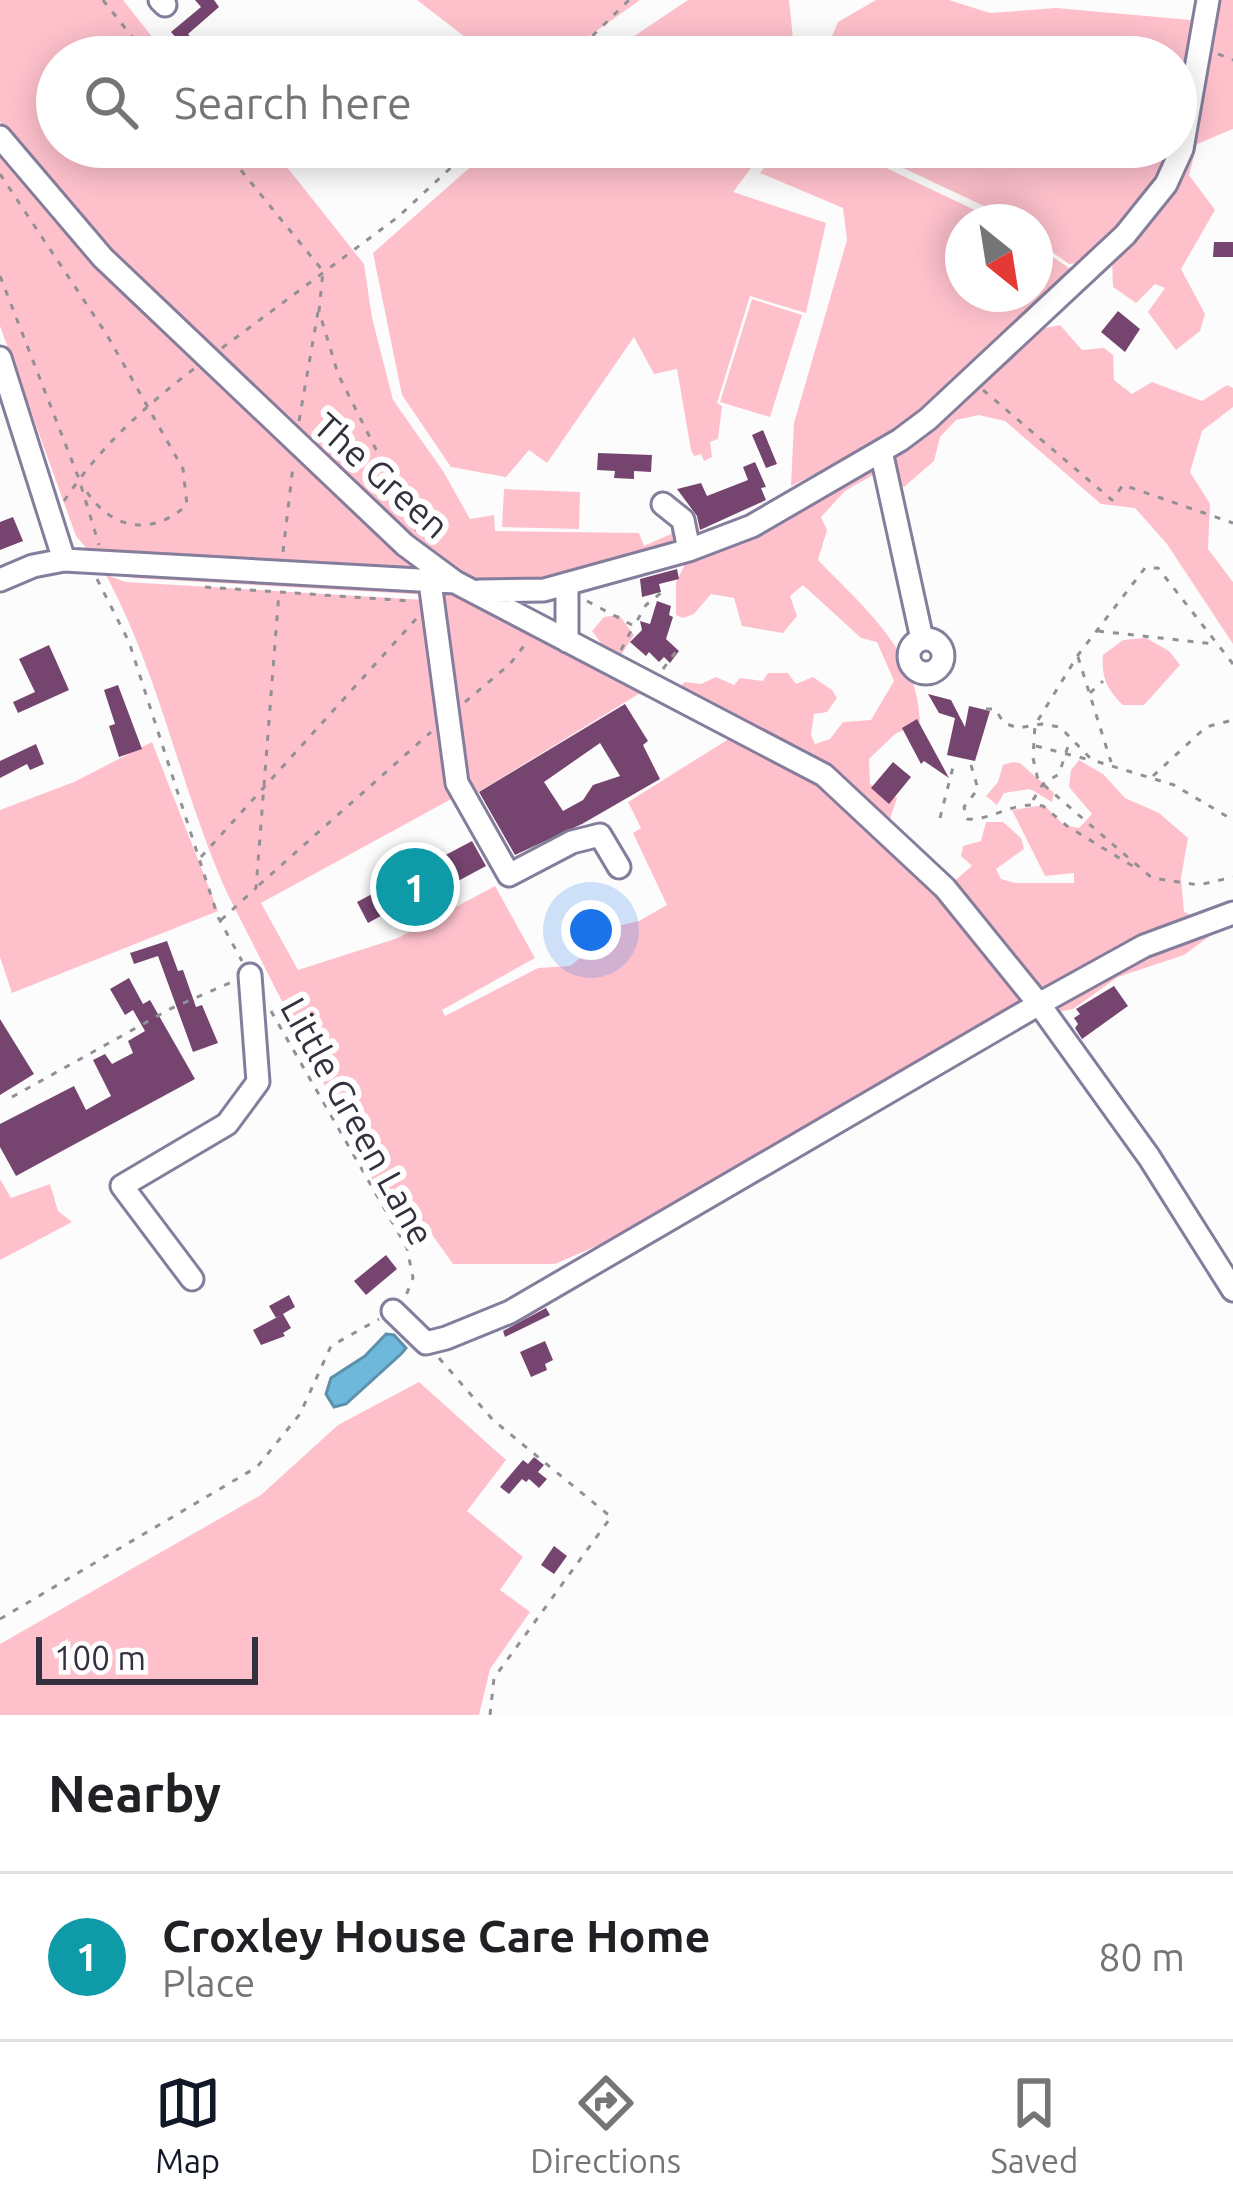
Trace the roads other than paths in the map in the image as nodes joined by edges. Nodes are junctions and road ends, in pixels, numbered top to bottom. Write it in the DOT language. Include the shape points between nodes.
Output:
graph roads {
  1 [pos="1208,0"];
  2 [pos="1197,63"];
  3 [pos="0,136"];
  4 [pos="1173,168"];
  5 [pos="0,358"];
  6 [pos="881,451"];
  7 [pos="663,505"];
  8 [pos="689,550"];
  9 [pos="64,560"];
  10 [pos="0,580"];
  11 [pos="567,585"];
  12 [pos="464,586"];
  13 [pos="431,592"];
  14 [pos="922,639"];
  15 [pos="567,641"];
  16 [pos="619,867"];
  17 [pos="1233,913"];
  18 [pos="250,975"];
  19 [pos="1039,1004"];
  20 [pos="192,1279"];
  21 [pos="1233,1290"];
  22 [pos="393,1311"];
  1 -- 2 [label="street"];
  3 -- 12 [label="street, The Green" via="103,258 206,359 405,545"];
  4 -- 6 [label="street" via="1125,235 928,419"];
  5 -- 9 [label="street"];
  6 -- 8 [label="street" via="752,526"];
  6 -- 14 [label="street"];
  7 -- 8 [label="street" via="683,520"];
  8 -- 11 [label="street"];
  9 -- 10 [label="street, The Green"];
  9 -- 13 [label="street, The Green"];
  11 -- 12 [label="street"];
  11 -- 15 [label="street"];
  12 -- 13 [label="street, The Green"];
  12 -- 15 [label="street"];
  13 -- 16 [label="street" via="457,783 509,875 599,835"];
  15 -- 19 [label="street" via="824,775 945,888"];
  17 -- 19 [label="street" via="1144,946"];
  18 -- 20 [label="street" via="259,1082 227,1124 122,1186"];
  19 -- 21 [label="street"];
  19 -- 22 [label="street" via="510,1312 426,1342"];
}
